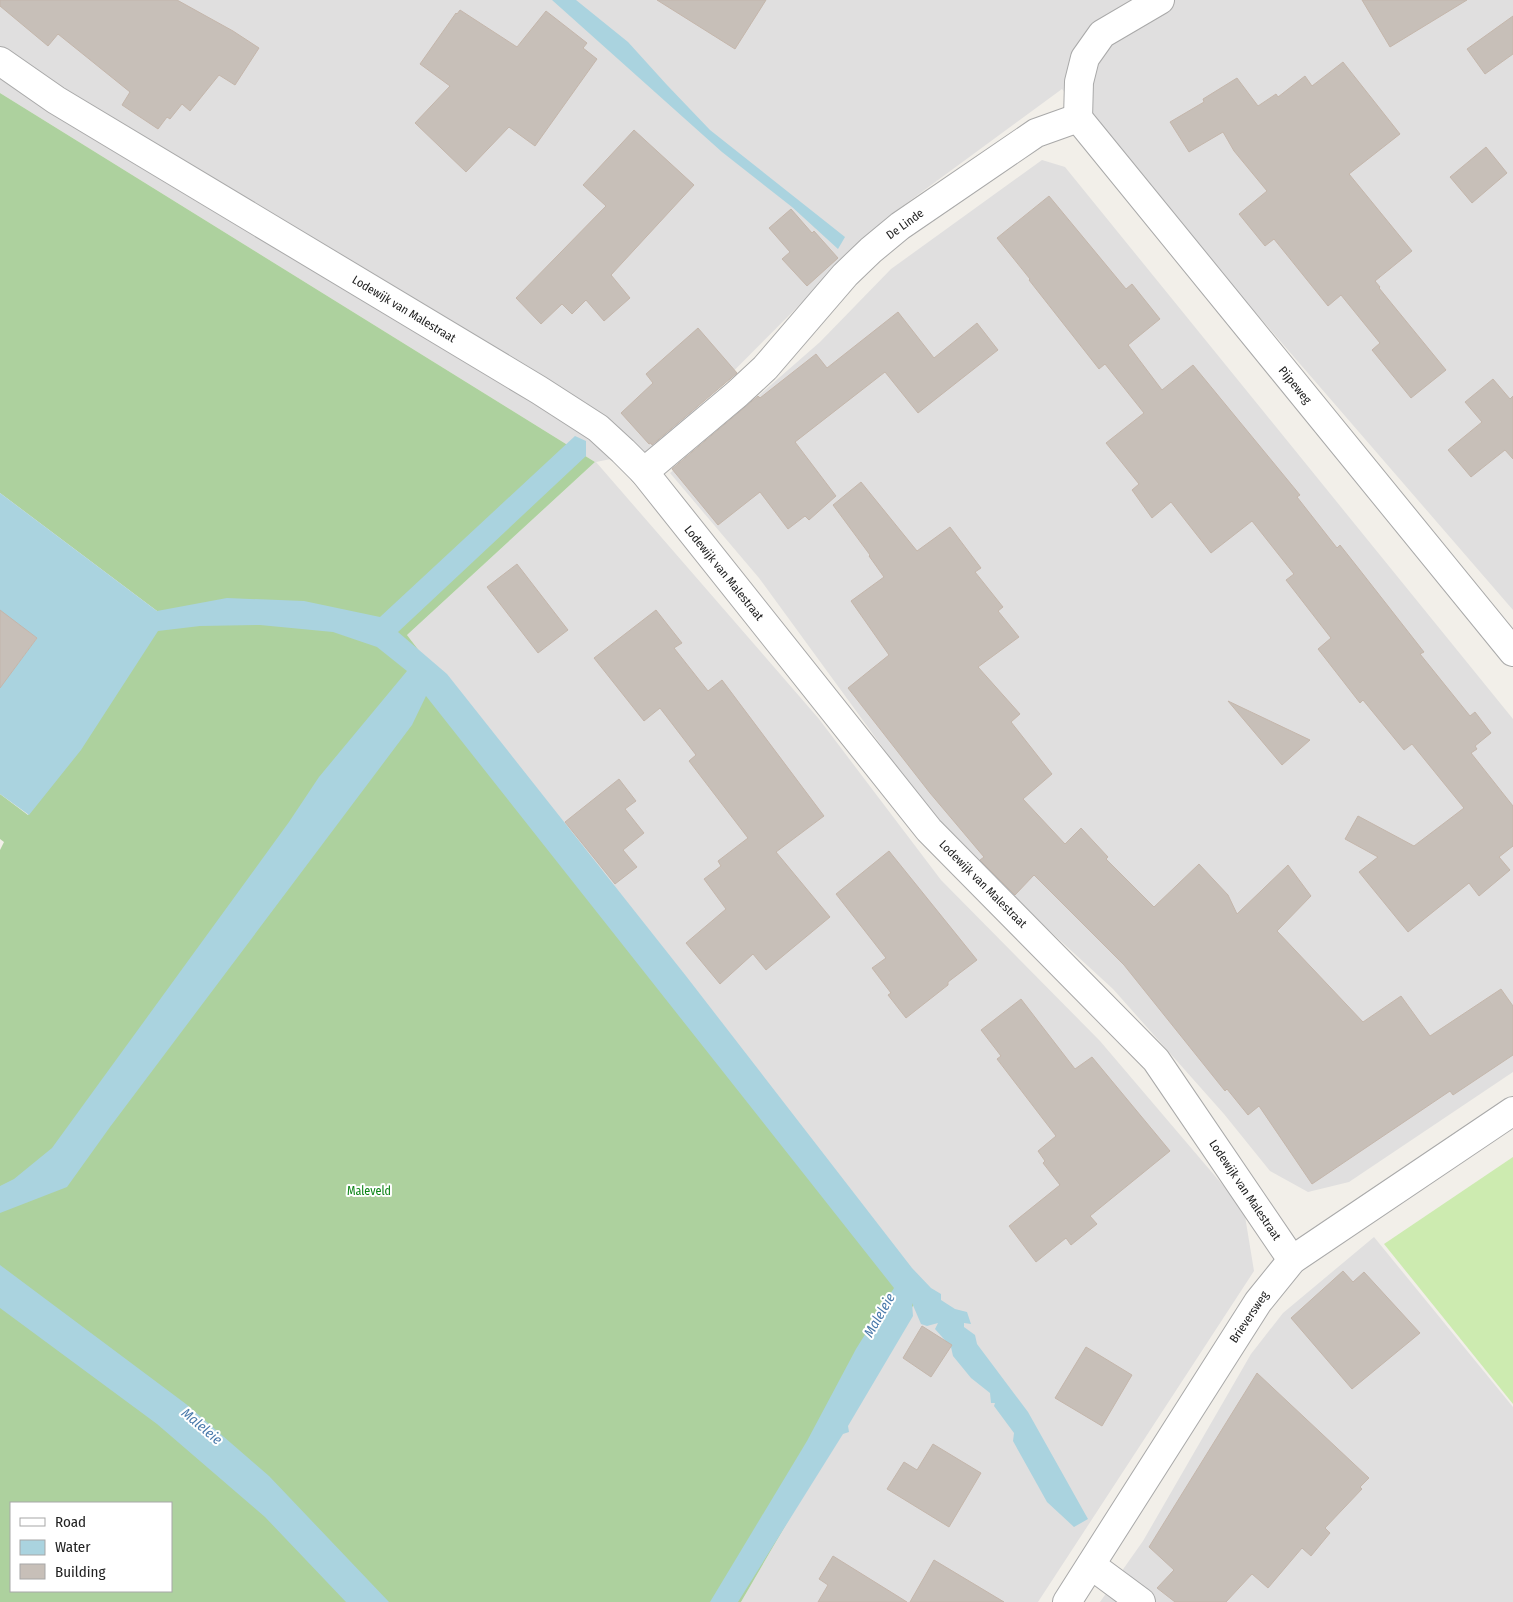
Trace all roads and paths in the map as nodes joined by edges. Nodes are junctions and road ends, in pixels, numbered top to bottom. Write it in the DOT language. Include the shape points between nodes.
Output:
graph roads {
  1 [pos="1160,0"];
  2 [pos="0,61"];
  3 [pos="1078,118"];
  4 [pos="644,472"];
  5 [pos="1513,652"];
  6 [pos="1513,1111"];
  7 [pos="1292,1260"];
  8 [pos="1091,1565"];
  9 [pos="1067,1602"];
  10 [pos="1141,1602"];
  1 -- 3 [label="street" via="1102,34 1085,58"];
  2 -- 4 [label="street, Lodewijk van Malestraat" via="56,100 539,390 598,428"];
  3 -- 4 [label="street, De Linde" via="1036,133 900,226 845,275 765,368"];
  3 -- 5 [label="street, Pijpeweg"];
  4 -- 7 [label="street, Lodewijk van Malestraat" via="929,830 1156,1060"];
  6 -- 7 [label="street, Brieversweg"];
  7 -- 8 [label="street, Brieversweg" via="1258,1302"];
  8 -- 9 [label="street, Brieversweg"];
  8 -- 10 [label="street"];
}
